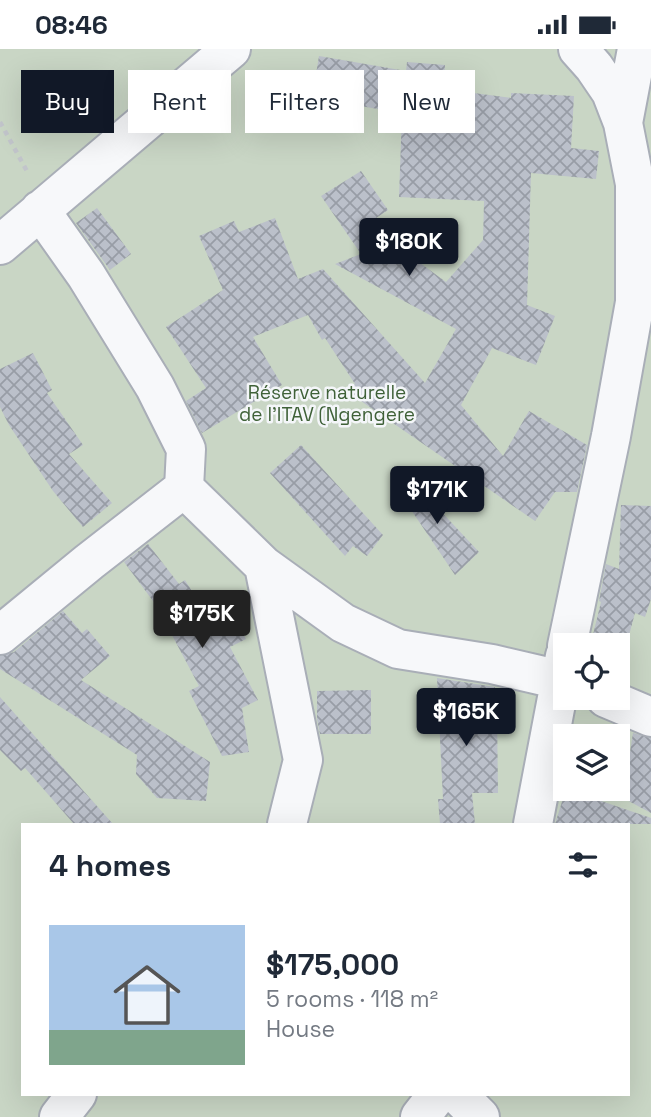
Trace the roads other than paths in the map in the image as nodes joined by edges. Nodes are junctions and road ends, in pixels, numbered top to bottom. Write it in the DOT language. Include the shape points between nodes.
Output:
graph roads {
  1 [pos="231,49"];
  2 [pos="578,49"];
  3 [pos="637,49"];
  4 [pos="623,123"];
  5 [pos="40,210"];
  6 [pos="0,245"];
  7 [pos="184,488"];
  8 [pos="264,566"];
  9 [pos="571,633"];
  10 [pos="0,635"];
  11 [pos="553,665"];
  12 [pos="630,708"];
  13 [pos="555,710"];
  14 [pos="651,717"];
  15 [pos="287,823"];
  16 [pos="533,823"];
  17 [pos="75,1096"];
  18 [pos="436,1096"];
  19 [pos="459,1096"];
  20 [pos="59,1117"];
  21 [pos="420,1117"];
  22 [pos="480,1117"];
  1 -- 5 [label="street"];
  2 -- 4 [label="street" via="611,92"];
  3 -- 4 [label="street"];
  4 -- 9 [label="street" via="635,184 635,302"];
  5 -- 6 [label="street"];
  5 -- 7 [label="street" via="155,387 186,449"];
  7 -- 8 [label="street"];
  7 -- 10 [label="street"];
  8 -- 11 [label="street" via="343,623 398,649 492,664"];
  8 -- 15 [label="street" via="303,759"];
  12 -- 14 [label="street"];
  13 -- 16 [label="street"];
  17 -- 20 [label="street"];
  18 -- 21 [label="street"];
  19 -- 22 [label="street"];
}
